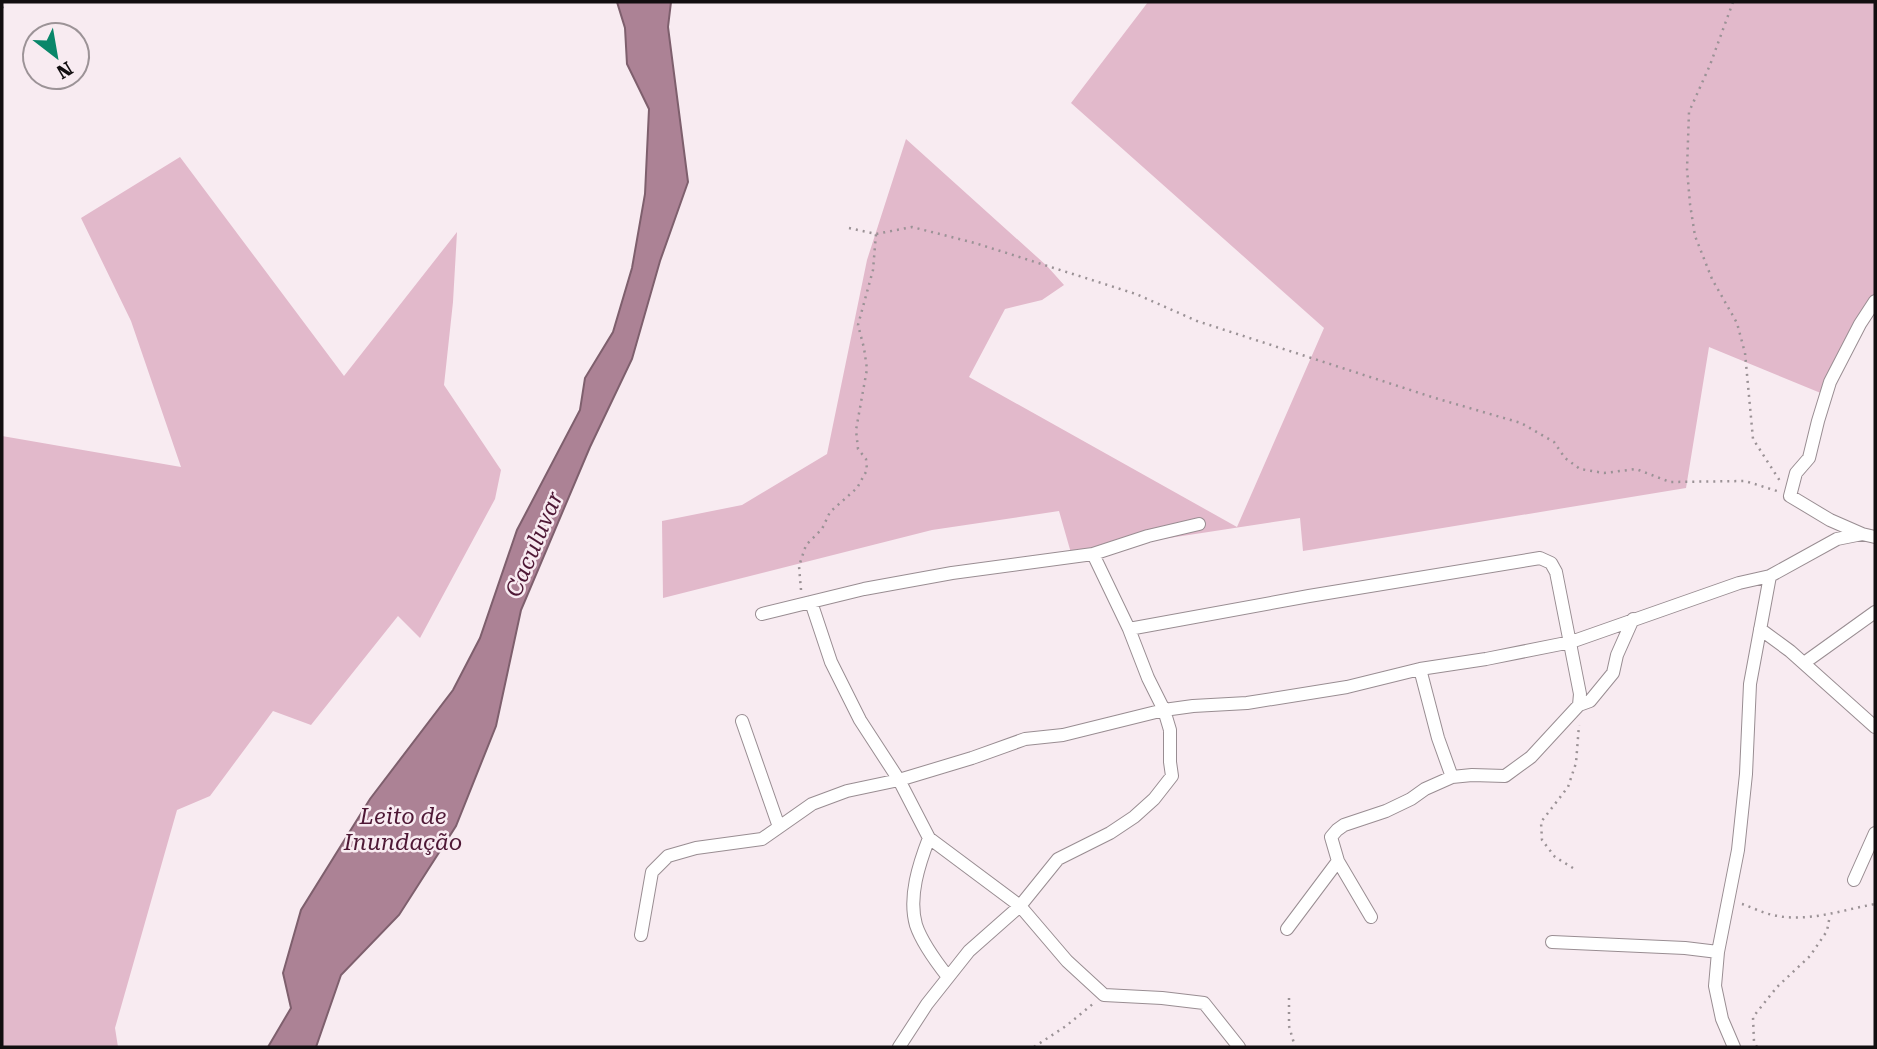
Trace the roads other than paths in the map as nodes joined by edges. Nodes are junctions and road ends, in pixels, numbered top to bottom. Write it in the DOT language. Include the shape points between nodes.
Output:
graph roads {
  1 [pos="1875,301"];
  2 [pos="1199,524"];
  3 [pos="1862,534"];
  4 [pos="1875,537"];
  5 [pos="1093,554"];
  6 [pos="1770,576"];
  7 [pos="808,603"];
  8 [pos="1875,612"];
  9 [pos="762,614"];
  10 [pos="1633,619"];
  11 [pos="1129,629"];
  12 [pos="1760,629"];
  13 [pos="1571,642"];
  14 [pos="1804,663"];
  15 [pos="1420,669"];
  16 [pos="1579,705"];
  17 [pos="1164,710"];
  18 [pos="743,721"];
  19 [pos="1875,727"];
  20 [pos="1451,777"];
  21 [pos="899,780"];
  22 [pos="779,827"];
  23 [pos="1875,833"];
  24 [pos="929,838"];
  25 [pos="1338,860"];
  26 [pos="1854,880"];
  27 [pos="1020,906"];
  28 [pos="1371,916"];
  29 [pos="1287,929"];
  30 [pos="641,935"];
  31 [pos="1552,942"];
  32 [pos="1718,952"];
  33 [pos="948,977"];
  34 [pos="899,1047"];
  35 [pos="1239,1047"];
  36 [pos="1734,1047"];
  1 -- 3 [label="street" via="1830,382 1809,458 1796,473 1790,495"];
  2 -- 5 [label="street"];
  3 -- 4 [label="street"];
  3 -- 6 [label="street" via="1837,539"];
  5 -- 7 [label="street" via="952,573"];
  5 -- 11 [label="street"];
  6 -- 10 [label="street"];
  6 -- 12 [label="street"];
  7 -- 9 [label="street"];
  7 -- 21 [label="street" via="860,720"];
  8 -- 14 [label="street"];
  10 -- 13 [label="street"];
  10 -- 16 [label="street" via="1613,673 1590,701"];
  11 -- 13 [label="street" via="1540,558 1556,572"];
  11 -- 17 [label="street"];
  12 -- 14 [label="street"];
  12 -- 32 [label="street" via="1750,684 1738,850"];
  13 -- 15 [label="street"];
  13 -- 16 [label="street"];
  14 -- 19 [label="street"];
  15 -- 17 [label="street" via="1247,703"];
  15 -- 20 [label="street"];
  16 -- 20 [label="street" via="1531,757 1505,776"];
  17 -- 21 [label="street" via="1063,735 1025,739"];
  17 -- 27 [label="street" via="1170,730 1172,776 1135,817 1058,859"];
  18 -- 22 [label="street"];
  20 -- 25 [label="street" via="1337,830 1331,837"];
  21 -- 22 [label="street" via="812,804"];
  21 -- 24 [label="street"];
  22 -- 30 [label="street" via="762,839 668,856 652,872"];
  23 -- 26 [label="street"];
  24 -- 27 [label="street"];
  24 -- 33 [label="street" via="918,868 916,925"];
  25 -- 28 [label="street"];
  25 -- 29 [label="street"];
  27 -- 33 [label="street" via="969,951"];
  27 -- 35 [label="street" via="1067,961 1104,995 1204,1003"];
  31 -- 32 [label="street"];
  32 -- 36 [label="street" via="1715,986"];
  33 -- 34 [label="street"];
}
